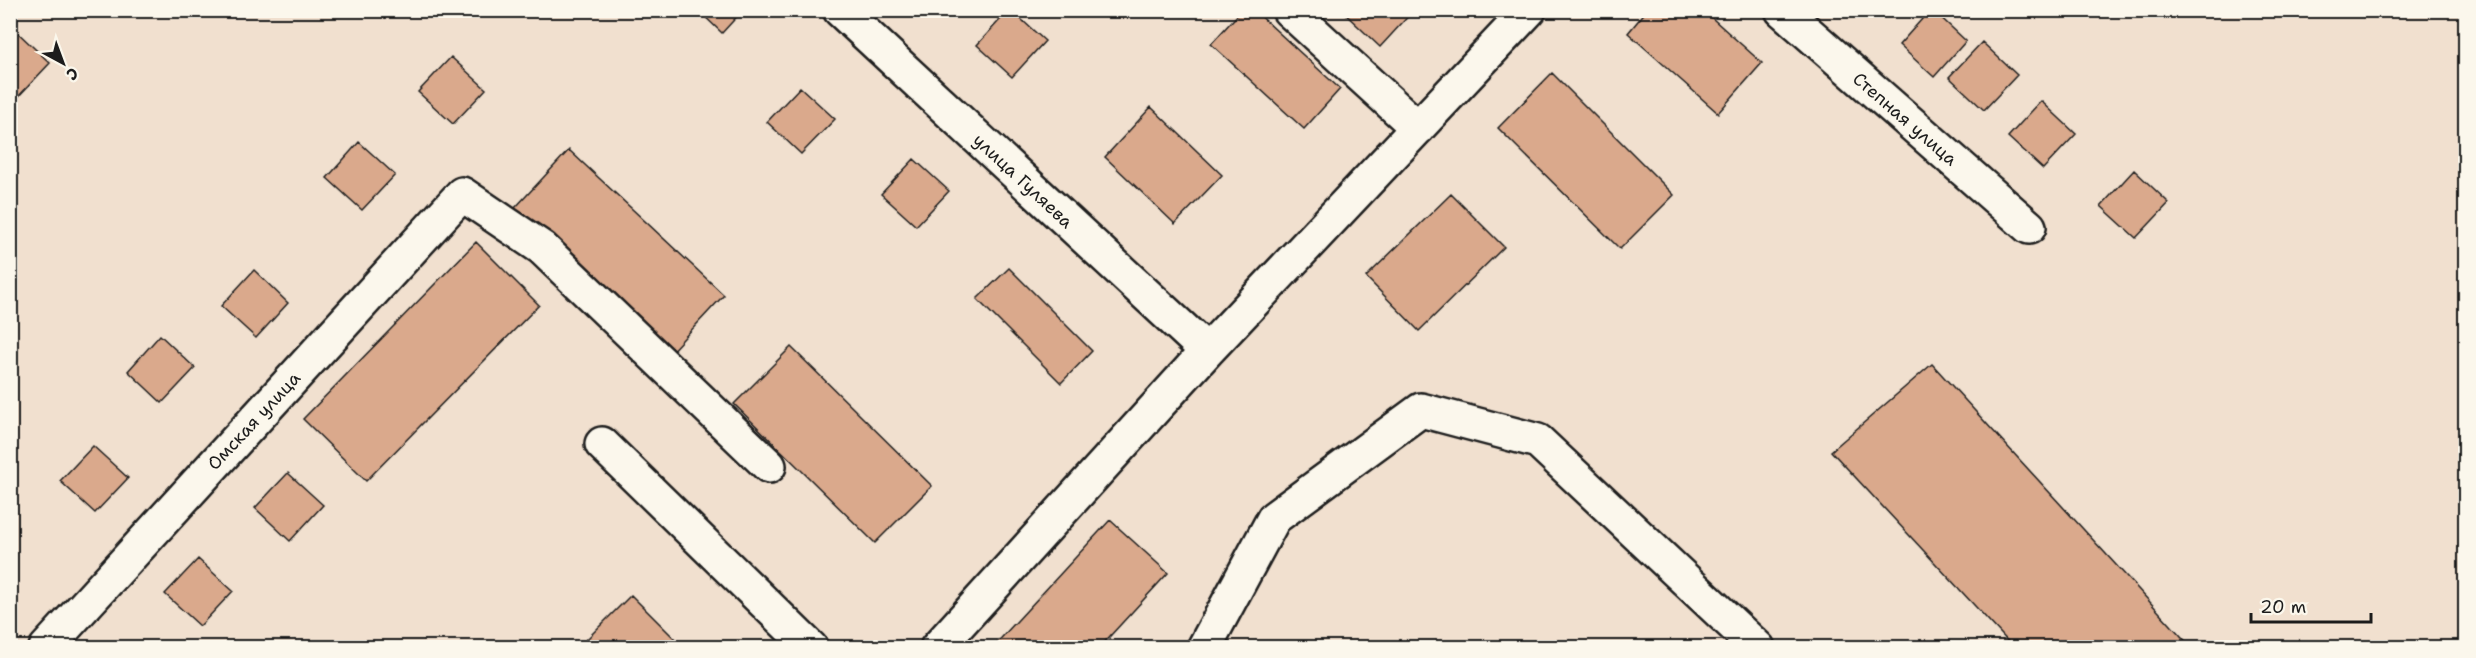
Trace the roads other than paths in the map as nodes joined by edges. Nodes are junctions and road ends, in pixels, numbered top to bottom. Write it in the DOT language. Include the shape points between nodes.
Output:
graph roads {
  1 [pos="840,10"];
  2 [pos="1289,10"];
  3 [pos="1529,10"];
  4 [pos="1782,10"];
  5 [pos="1418,128"];
  6 [pos="2029,227"];
  7 [pos="1207,351"];
  8 [pos="602,444"];
  9 [pos="769,466"];
  10 [pos="46,648"];
  11 [pos="811,648"];
  12 [pos="937,648"];
  13 [pos="1204,648"];
  14 [pos="1758,648"];
  1 -- 7 [label="street, улица Гуляева"];
  2 -- 5 [label="street"];
  3 -- 5 [label="street"];
  4 -- 6 [label="street, Степная улица"];
  5 -- 7 [label="street"];
  7 -- 12 [label="street"];
  8 -- 11 [label="street"];
  9 -- 10 [label="street, Омская улица" via="542,248 462,194"];
  13 -- 14 [label="street" via="1274,518 1421,410 1538,441"];
}
